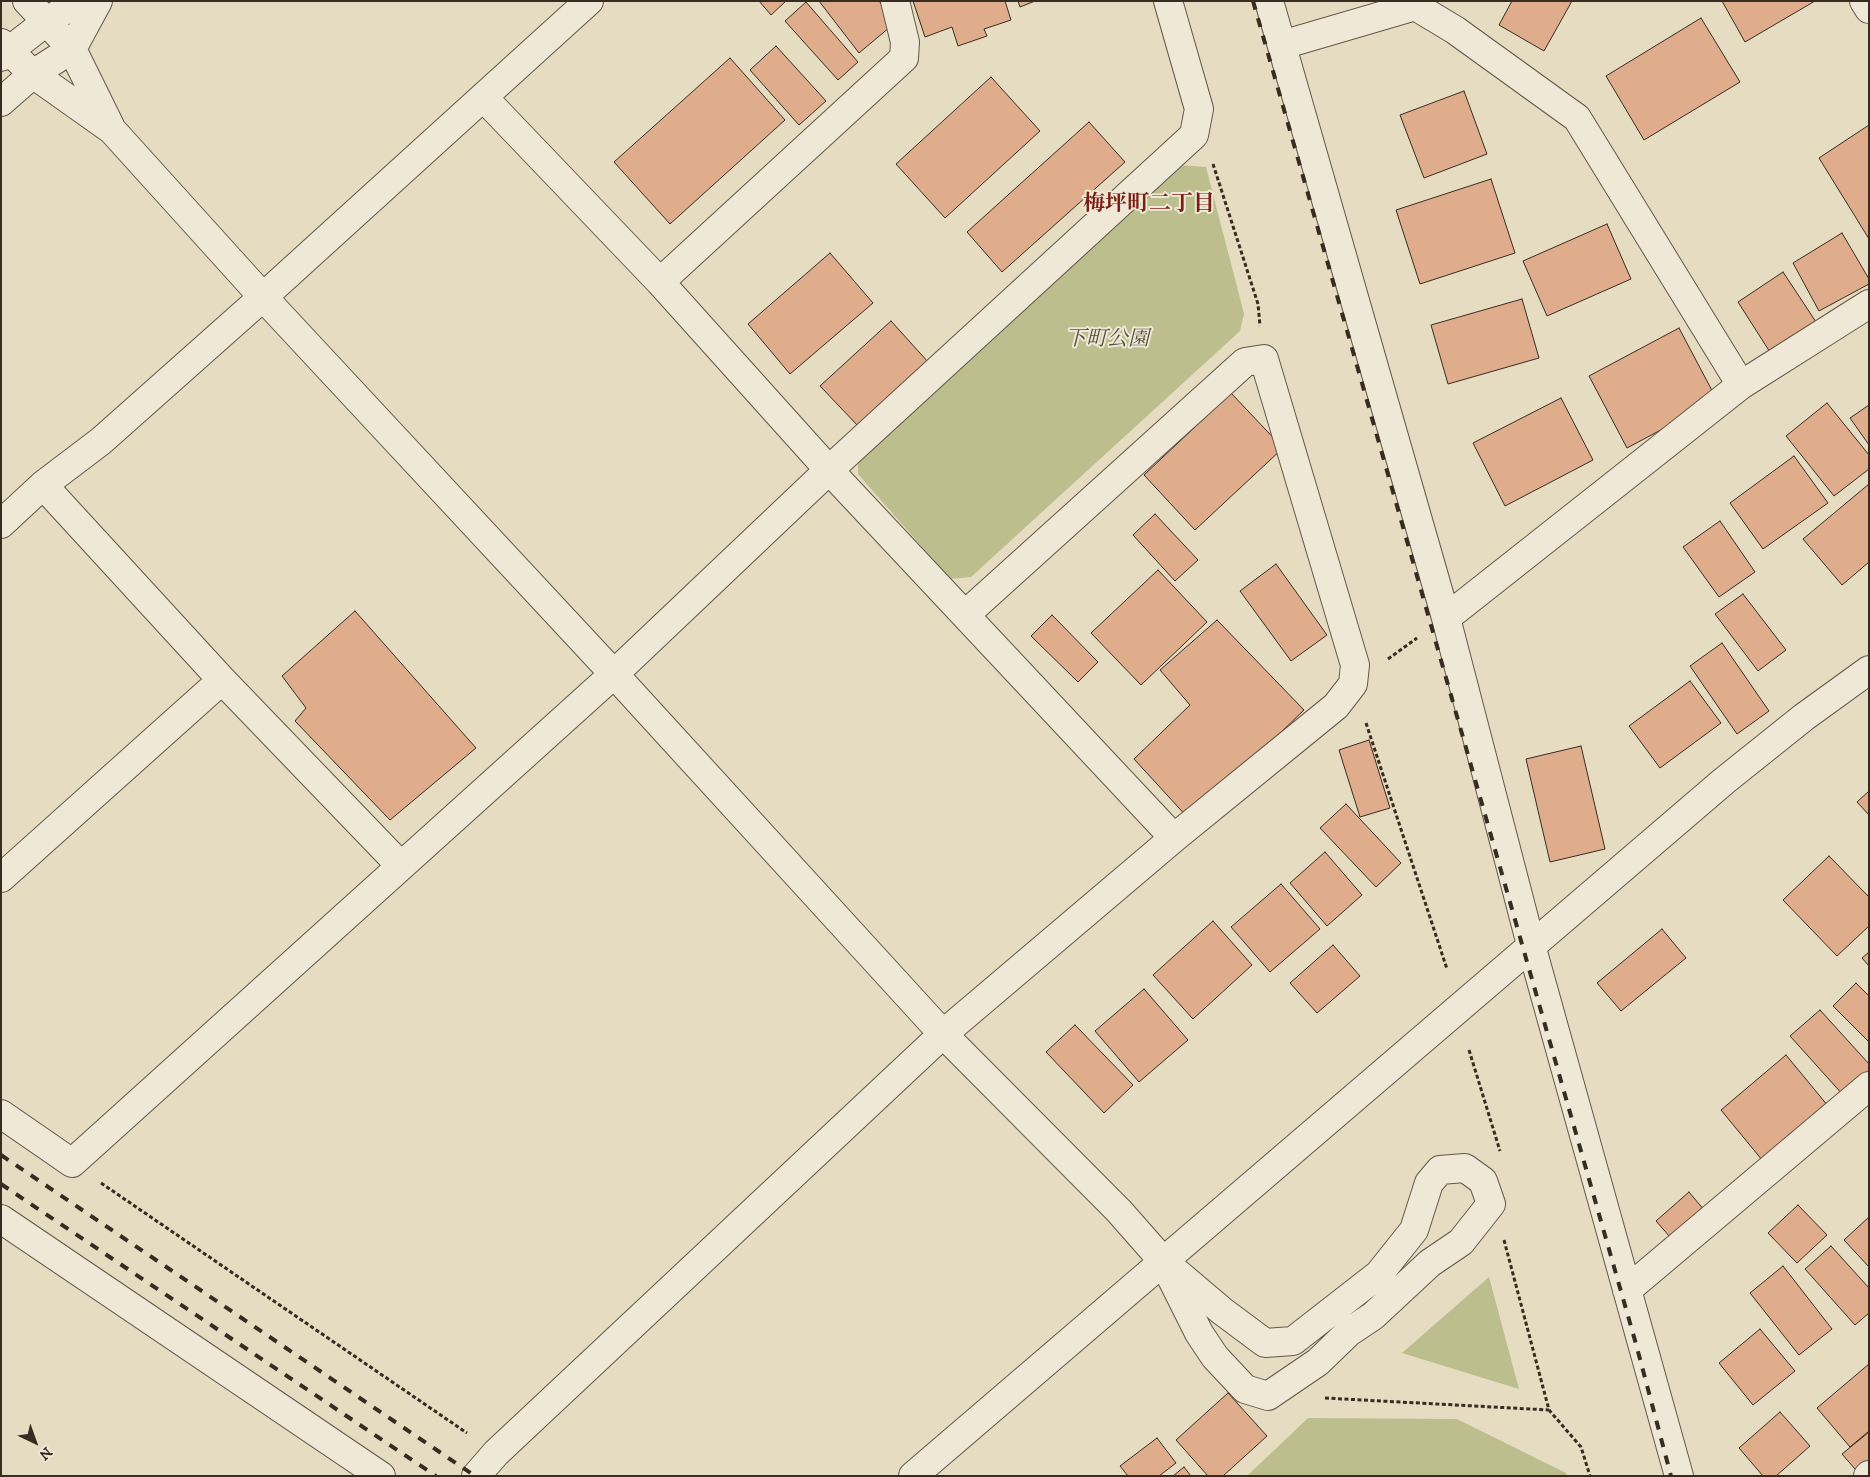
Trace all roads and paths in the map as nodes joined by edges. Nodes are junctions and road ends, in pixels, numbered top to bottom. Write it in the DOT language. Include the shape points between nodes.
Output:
graph roads {
  1 [pos="28,1"];
  2 [pos="79,1"];
  3 [pos="98,1"];
  4 [pos="589,1"];
  5 [pos="895,1"];
  6 [pos="1168,1"];
  7 [pos="1269,1"];
  8 [pos="1864,1"];
  9 [pos="1869,10"];
  10 [pos="46,22"];
  11 [pos="1282,45"];
  12 [pos="72,49"];
  13 [pos="4,50"];
  14 [pos="33,74"];
  15 [pos="483,97"];
  16 [pos="1,102"];
  17 [pos="112,130"];
  18 [pos="1194,135"];
  19 [pos="660,282"];
  20 [pos="263,297"];
  21 [pos="1869,304"];
  22 [pos="1264,358"];
  23 [pos="1740,385"];
  24 [pos="829,470"];
  25 [pos="43,485"];
  26 [pos="1,524"];
  27 [pos="966,614"];
  28 [pos="1446,618"];
  29 [pos="1869,670"];
  30 [pos="614,674"];
  31 [pos="222,680"];
  32 [pos="1353,684"];
  33 [pos="1174,838"];
  34 [pos="401,866"];
  35 [pos="1,878"];
  36 [pos="1531,945"];
  37 [pos="1447,969"];
  38 [pos="943,1034"];
  39 [pos="1469,1050"];
  40 [pos="1869,1086"];
  41 [pos="1,1114"];
  42 [pos="1501,1158"];
  43 [pos="72,1163"];
  44 [pos="1,1219"];
  45 [pos="1504,1237"];
  46 [pos="1163,1261"];
  47 [pos="1627,1290"];
  48 [pos="1322,1398"];
  49 [pos="1549,1410"];
  50 [pos="496,1453"];
  51 [pos="381,1476"];
  52 [pos="476,1476"];
  53 [pos="913,1476"];
  54 [pos="1590,1476"];
  55 [pos="1679,1476"];
  1 -- 10 [label="street"];
  2 -- 10 [label="street"];
  3 -- 12 [label="street"];
  4 -- 15 [label="street"];
  5 -- 19 [label="street" via="905,42 904,58"];
  6 -- 18 [label="street" via="1199,109"];
  7 -- 11 [label="street"];
  8 -- 9 [label="street"];
  10 -- 12 [label="street"];
  10 -- 13 [label="street"];
  11 -- 23 [label="street" via="1415,6 1455,30 1576,118"];
  11 -- 28 [label="street"];
  12 -- 14 [label="street"];
  12 -- 17 [label="street"];
  13 -- 14 [label="street"];
  14 -- 16 [label="street"];
  14 -- 17 [label="street"];
  15 -- 19 [label="street"];
  15 -- 20 [label="street"];
  17 -- 20 [label="street"];
  18 -- 22 [label="path" via="1208,148 1258,304"];
  18 -- 24 [label="street"];
  19 -- 24 [label="street"];
  20 -- 25 [label="street" via="101,441"];
  20 -- 30 [label="street"];
  21 -- 23 [label="street"];
  22 -- 27 [label="street" via="1245,362"];
  22 -- 32 [label="street" via="1355,665"];
  23 -- 28 [label="street"];
  24 -- 27 [label="street"];
  24 -- 30 [label="street"];
  25 -- 26 [label="street"];
  25 -- 31 [label="street"];
  27 -- 33 [label="street"];
  28 -- 32 [label="path"];
  28 -- 36 [label="street"];
  29 -- 36 [label="street" via="1724,781"];
  30 -- 34 [label="street"];
  30 -- 38 [label="street"];
  31 -- 34 [label="street"];
  31 -- 35 [label="street"];
  32 -- 33 [label="street" via="1336,706"];
  32 -- 37 [label="path"];
  33 -- 38 [label="street"];
  34 -- 43 [label="street"];
  36 -- 46 [label="street"];
  36 -- 47 [label="street"];
  38 -- 46 [label="street" via="1119,1211"];
  38 -- 50 [label="street"];
  39 -- 42 [label="path"];
  40 -- 47 [label="street"];
  41 -- 43 [label="street"];
  43 -- 50 [label="path"];
  44 -- 51 [label="street"];
  45 -- 49 [label="path"];
  46 -- 46 [label="street" via="1265,1343 1293,1341 1379,1274 1414,1230 1429,1183 1440,1170 1465,1168 1483,1181 1491,1204 1461,1242 1430,1263 1318,1362 1268,1396 1245,1389 1215,1357 1199,1333"];
  46 -- 53 [label="street"];
  47 -- 55 [label="street"];
  48 -- 49 [label="path"];
  49 -- 54 [label="path" via="1581,1448"];
  50 -- 52 [label="street"];
}
